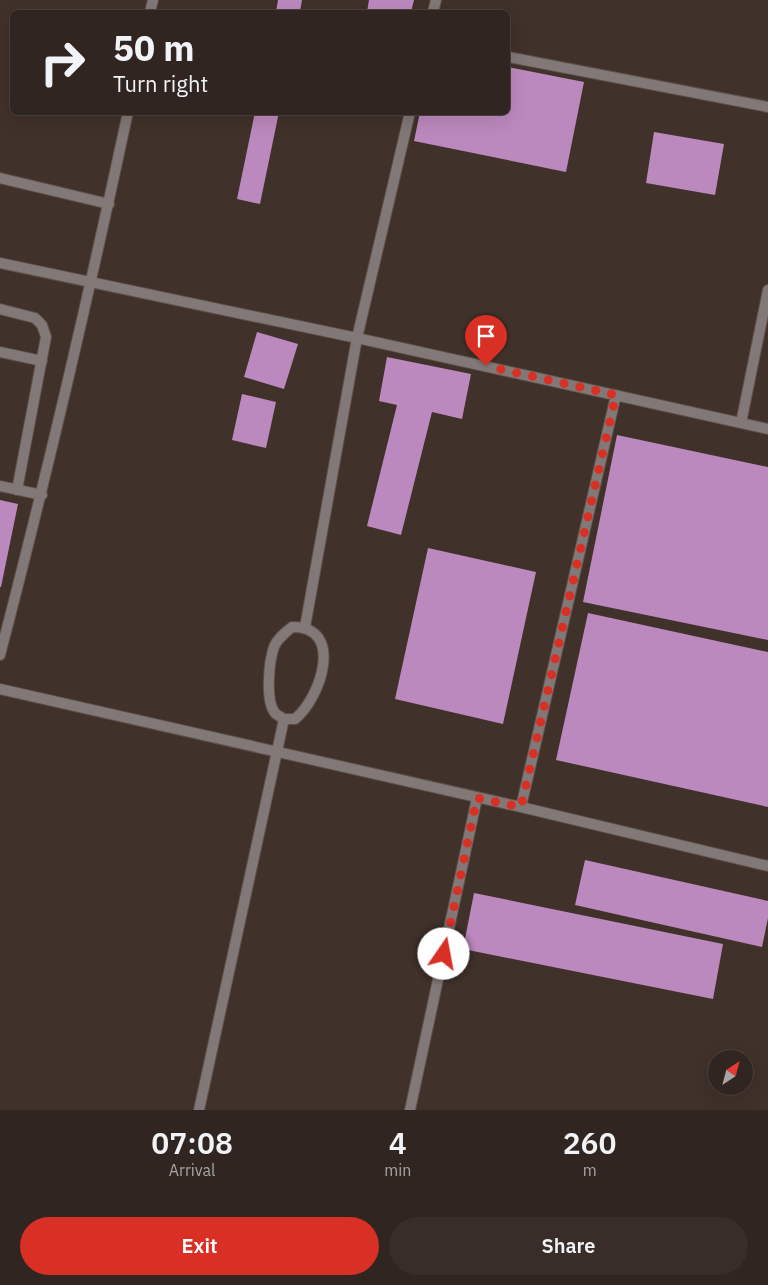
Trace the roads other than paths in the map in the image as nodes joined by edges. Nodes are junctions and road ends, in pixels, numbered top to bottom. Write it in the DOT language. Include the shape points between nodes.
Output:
graph roads {
  1 [pos="510,57"];
  2 [pos="768,107"];
  3 [pos="127,115"];
  4 [pos="409,115"];
  5 [pos="0,178"];
  6 [pos="109,204"];
  7 [pos="0,263"];
  8 [pos="92,282"];
  9 [pos="768,290"];
  10 [pos="0,309"];
  11 [pos="357,338"];
  12 [pos="0,352"];
  13 [pos="42,361"];
  14 [pos="616,395"];
  15 [pos="740,423"];
  16 [pos="768,429"];
  17 [pos="0,486"];
  18 [pos="17,490"];
  19 [pos="42,495"];
  20 [pos="304,627"];
  21 [pos="0,655"];
  22 [pos="0,689"];
  23 [pos="284,719"];
  24 [pos="278,753"];
  25 [pos="477,798"];
  26 [pos="521,807"];
  27 [pos="768,866"];
  28 [pos="199,1110"];
  29 [pos="410,1110"];
  1 -- 2 [label="lane"];
  3 -- 6 [label="lane"];
  4 -- 11 [label="lane"];
  5 -- 6 [label="lane"];
  6 -- 8 [label="lane"];
  7 -- 8 [label="lane"];
  8 -- 11 [label="lane"];
  8 -- 19 [label="lane"];
  9 -- 15 [label="lane"];
  10 -- 13 [label="lane" via="35,318 42,324 46,337"];
  11 -- 14 [label="lane"];
  11 -- 20 [label="lane"];
  12 -- 13 [label="lane"];
  13 -- 18 [label="lane"];
  14 -- 15 [label="lane"];
  14 -- 26 [label="lane"];
  15 -- 16 [label="lane"];
  17 -- 18 [label="lane"];
  18 -- 19 [label="lane"];
  19 -- 21 [label="lane"];
  20 -- 23 [label="lane" via="292,627 274,647 269,696 271,707"];
  20 -- 23 [label="lane" via="316,634 323,645 323,664 310,704 295,719"];
  22 -- 24 [label="lane"];
  23 -- 24 [label="lane"];
  24 -- 25 [label="lane"];
  24 -- 28 [label="lane"];
  25 -- 26 [label="lane"];
  25 -- 29 [label="lane"];
  26 -- 27 [label="lane"];
}
